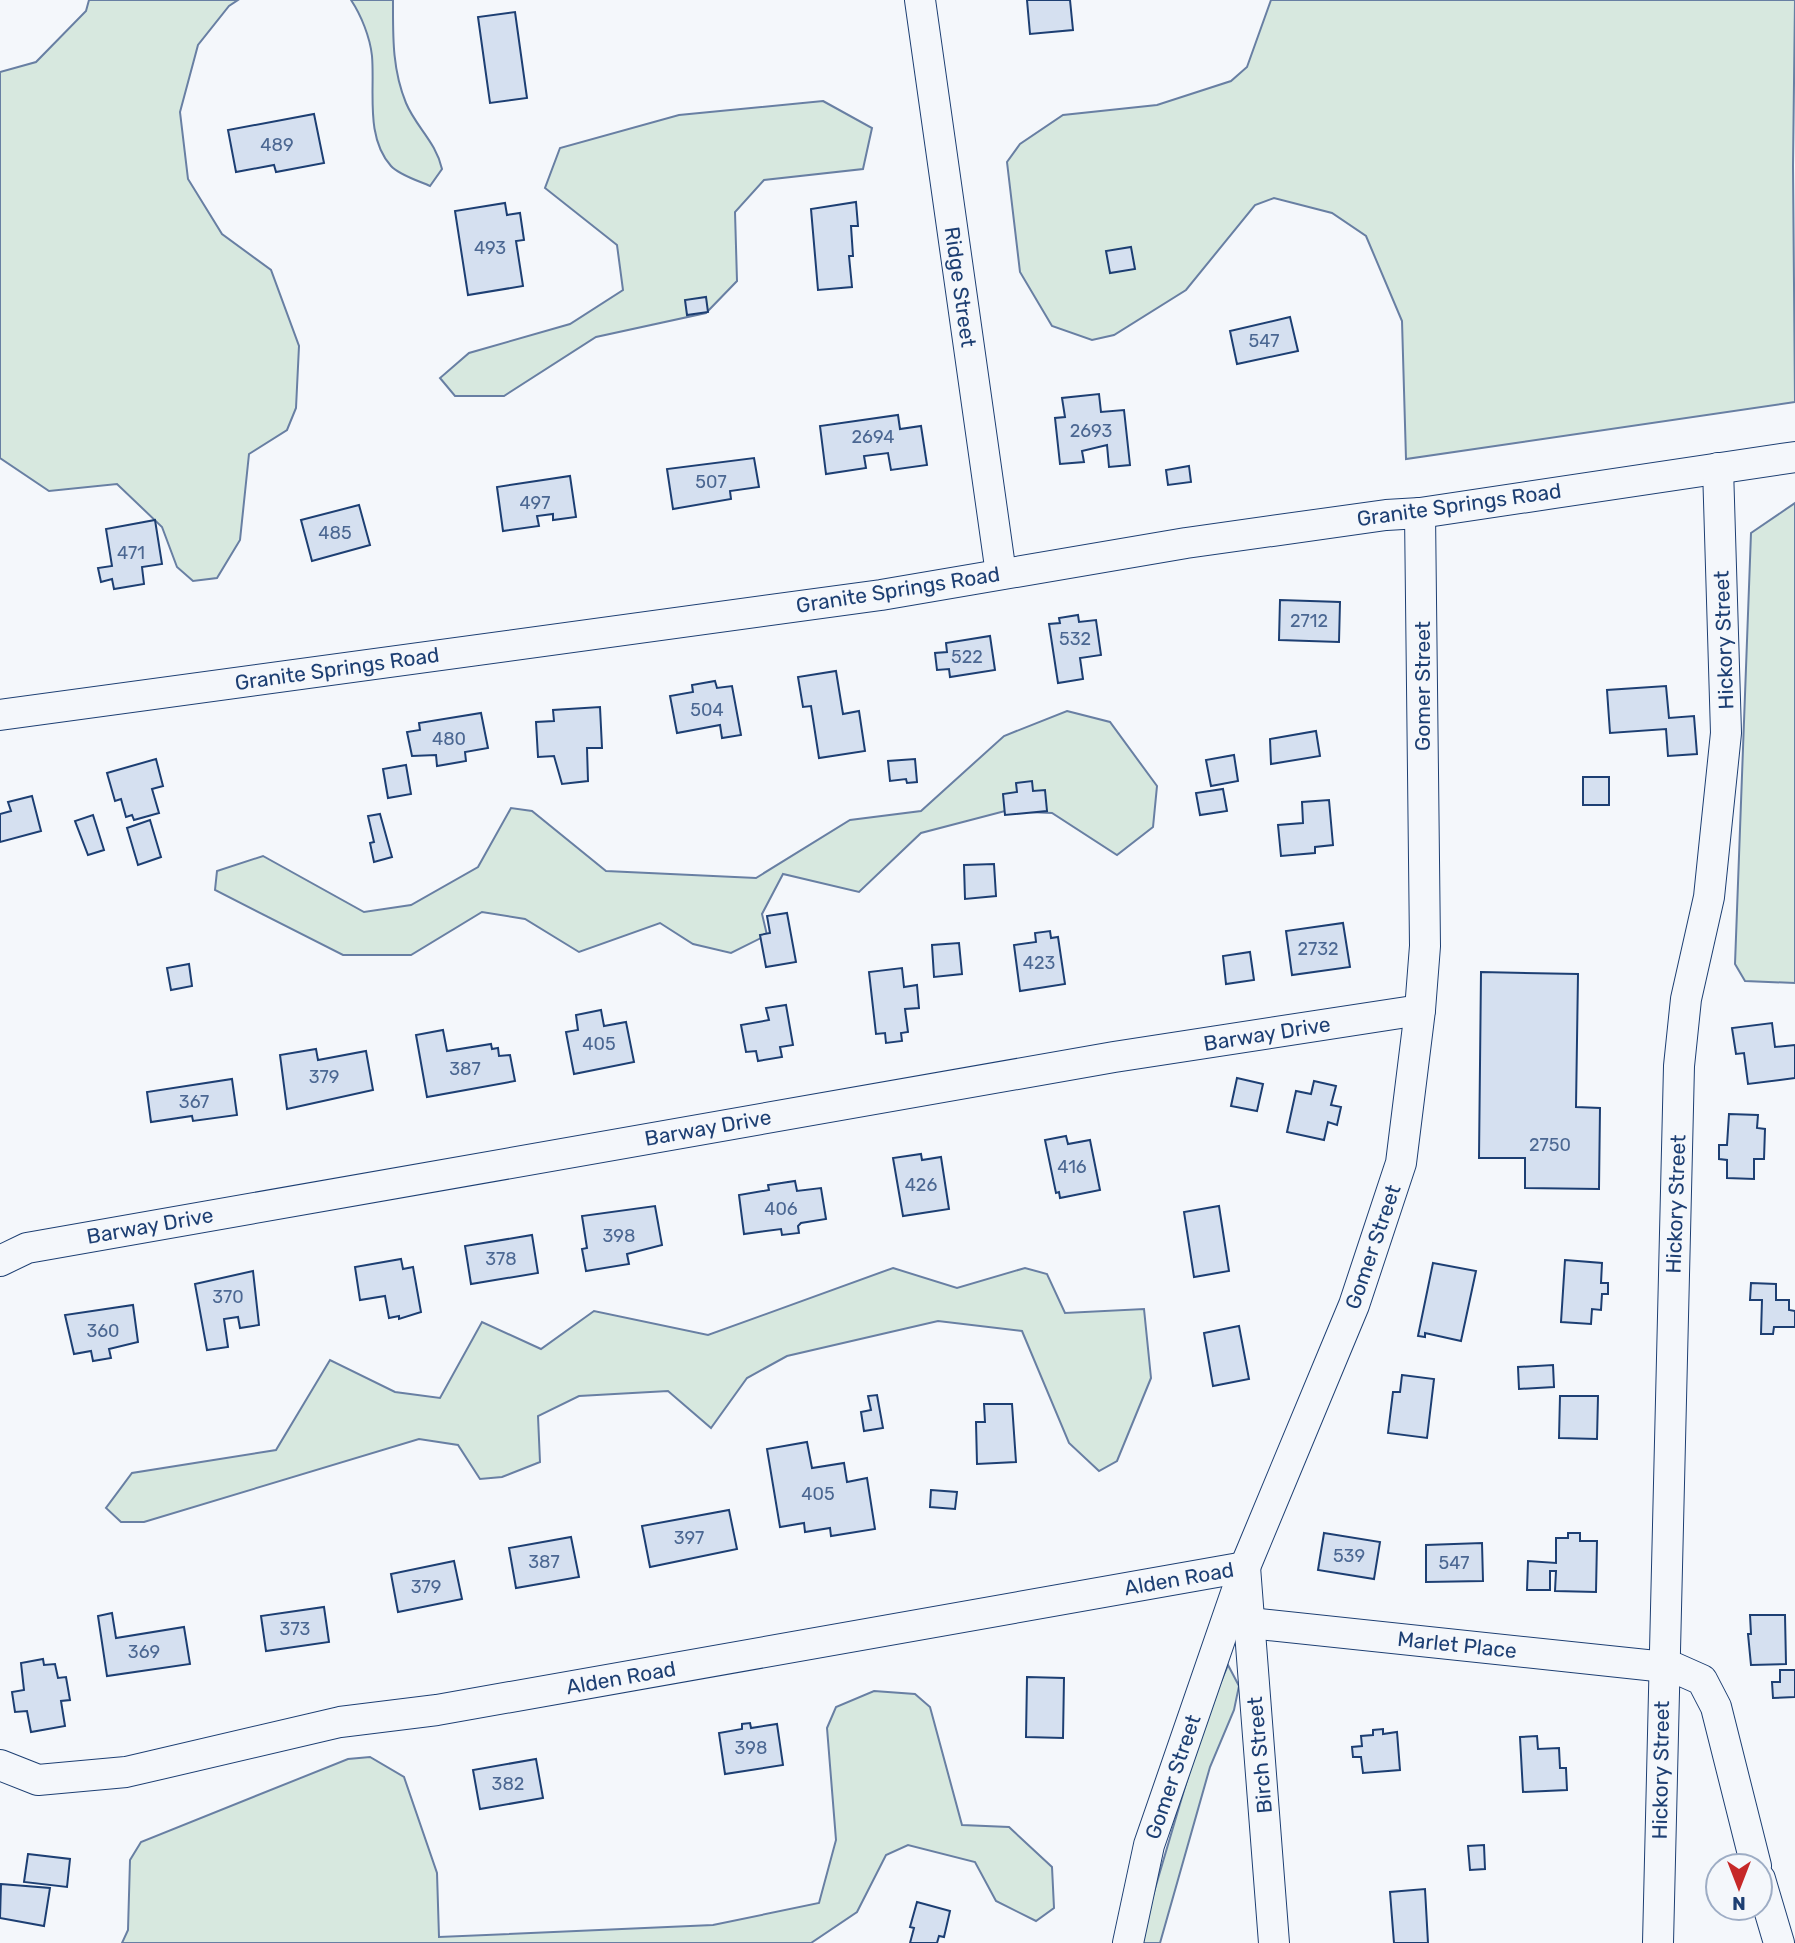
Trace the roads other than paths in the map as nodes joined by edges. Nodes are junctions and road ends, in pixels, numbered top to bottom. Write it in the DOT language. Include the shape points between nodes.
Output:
graph roads {
  1 [pos="920,0"];
  2 [pos="1795,457"];
  3 [pos="1718,468"];
  4 [pos="1420,513"];
  5 [pos="1001,575"];
  6 [pos="0,715"];
  7 [pos="1420,1010"];
  8 [pos="0,1261"];
  9 [pos="1245,1567"];
  10 [pos="1250,1623"];
  11 [pos="1663,1667"];
  12 [pos="0,1765"];
  13 [pos="1752,1852"];
  14 [pos="1773,1922"];
  15 [pos="1128,1943"];
  16 [pos="1275,1943"];
  17 [pos="1658,1943"];
  18 [pos="1779,1943"];
  1 -- 5 [label="street, Ridge Street"];
  2 -- 3 [label="street, Granite Springs Road"];
  3 -- 4 [label="street, Granite Springs Road"];
  3 -- 11 [label="street, Hickory Street" via="1726,733 1709,897 1686,999 1679,1066"];
  4 -- 5 [label="street, Granite Springs Road" via="1186,543"];
  4 -- 7 [label="street, Gomer Street" via="1425,710 1421,813 1425,946"];
  5 -- 6 [label="street, Granite Springs Road"];
  7 -- 8 [label="street, Barway Drive" via="1100,1060 27,1248"];
  7 -- 9 [label="street, Gomer Street" via="1401,1163 1354,1305"];
  9 -- 10 [label="street, Birch Street"];
  9 -- 12 [label="street, Alden Road" via="437,1710 340,1722 126,1772 38,1780"];
  9 -- 15 [label="street, Gomer Street" via="1149,1845"];
  10 -- 11 [label="street, Marlet Place"];
  10 -- 16 [label="street, Birch Street"];
  11 -- 13 [label="street, Marlet Place" via="1702,1680 1716,1707"];
  11 -- 17 [label="street, Hickory Street"];
  14 -- 18 [label="street"];
}
